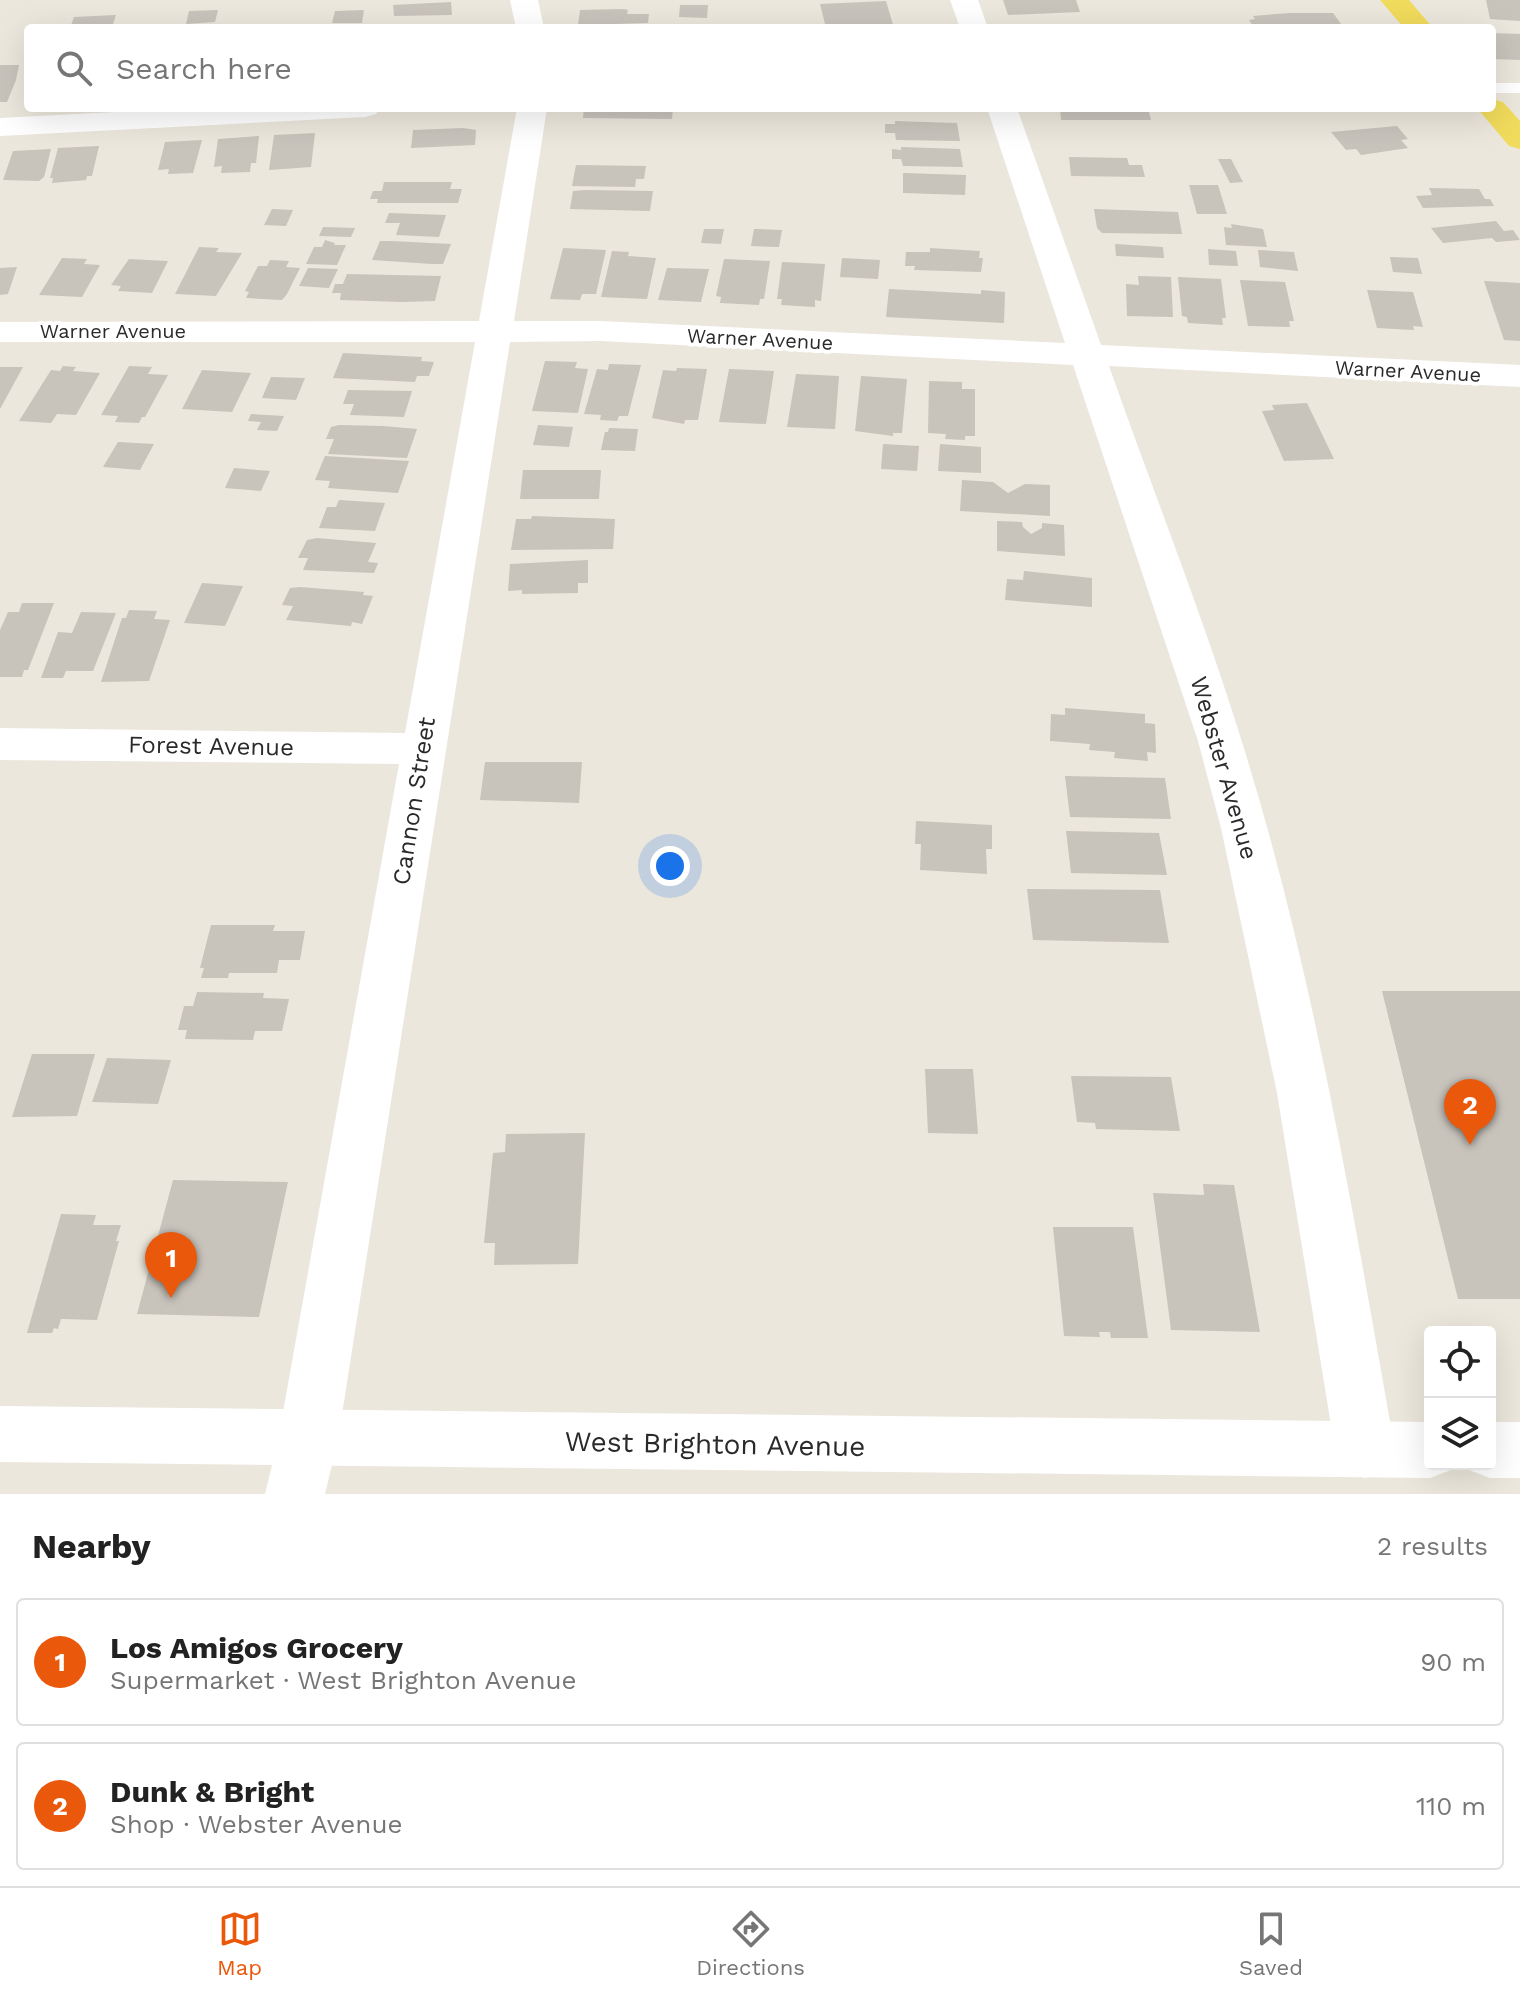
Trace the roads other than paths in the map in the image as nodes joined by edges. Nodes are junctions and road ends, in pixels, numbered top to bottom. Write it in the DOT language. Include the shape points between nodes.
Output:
graph roads {
  1 [pos="524,0"];
  2 [pos="964,0"];
  3 [pos="1394,0"];
  4 [pos="529,24"];
  5 [pos="973,24"];
  6 [pos="1415,24"];
  7 [pos="1496,88"];
  8 [pos="1520,88"];
  9 [pos="288,112"];
  10 [pos="531,112"];
  11 [pos="1003,112"];
  12 [pos="1496,112"];
  13 [pos="0,127"];
  14 [pos="1520,140"];
  15 [pos="493,330"];
  16 [pos="0,332"];
  17 [pos="1088,357"];
  18 [pos="1520,376"];
  19 [pos="0,744"];
  20 [pos="422,749"];
  21 [pos="0,1434"];
  22 [pos="1365,1450"];
  23 [pos="1424,1450"];
  24 [pos="1496,1450"];
  25 [pos="1520,1450"];
  26 [pos="301,1467"];
  1 -- 4 [label="street"];
  2 -- 5 [label="street"];
  3 -- 6 [label="main road"];
  7 -- 8 [label="lane"];
  9 -- 13 [label="street"];
  10 -- 15 [label="street, Cannon Street"];
  11 -- 17 [label="street, Webster Avenue"];
  12 -- 14 [label="main road"];
  15 -- 16 [label="street, Warner Avenue"];
  15 -- 17 [label="street, Warner Avenue"];
  15 -- 20 [label="street, Cannon Street"];
  17 -- 18 [label="street, Warner Avenue"];
  17 -- 22 [label="street, Webster Avenue" via="1247,833 1327,1212"];
  19 -- 20 [label="street, Forest Avenue"];
  20 -- 26 [label="street, Cannon Street"];
  21 -- 26 [label="street, West Brighton Avenue"];
  22 -- 23 [label="street, West Brighton Avenue"];
  22 -- 26 [label="street, West Brighton Avenue"];
  24 -- 25 [label="street"];
}
